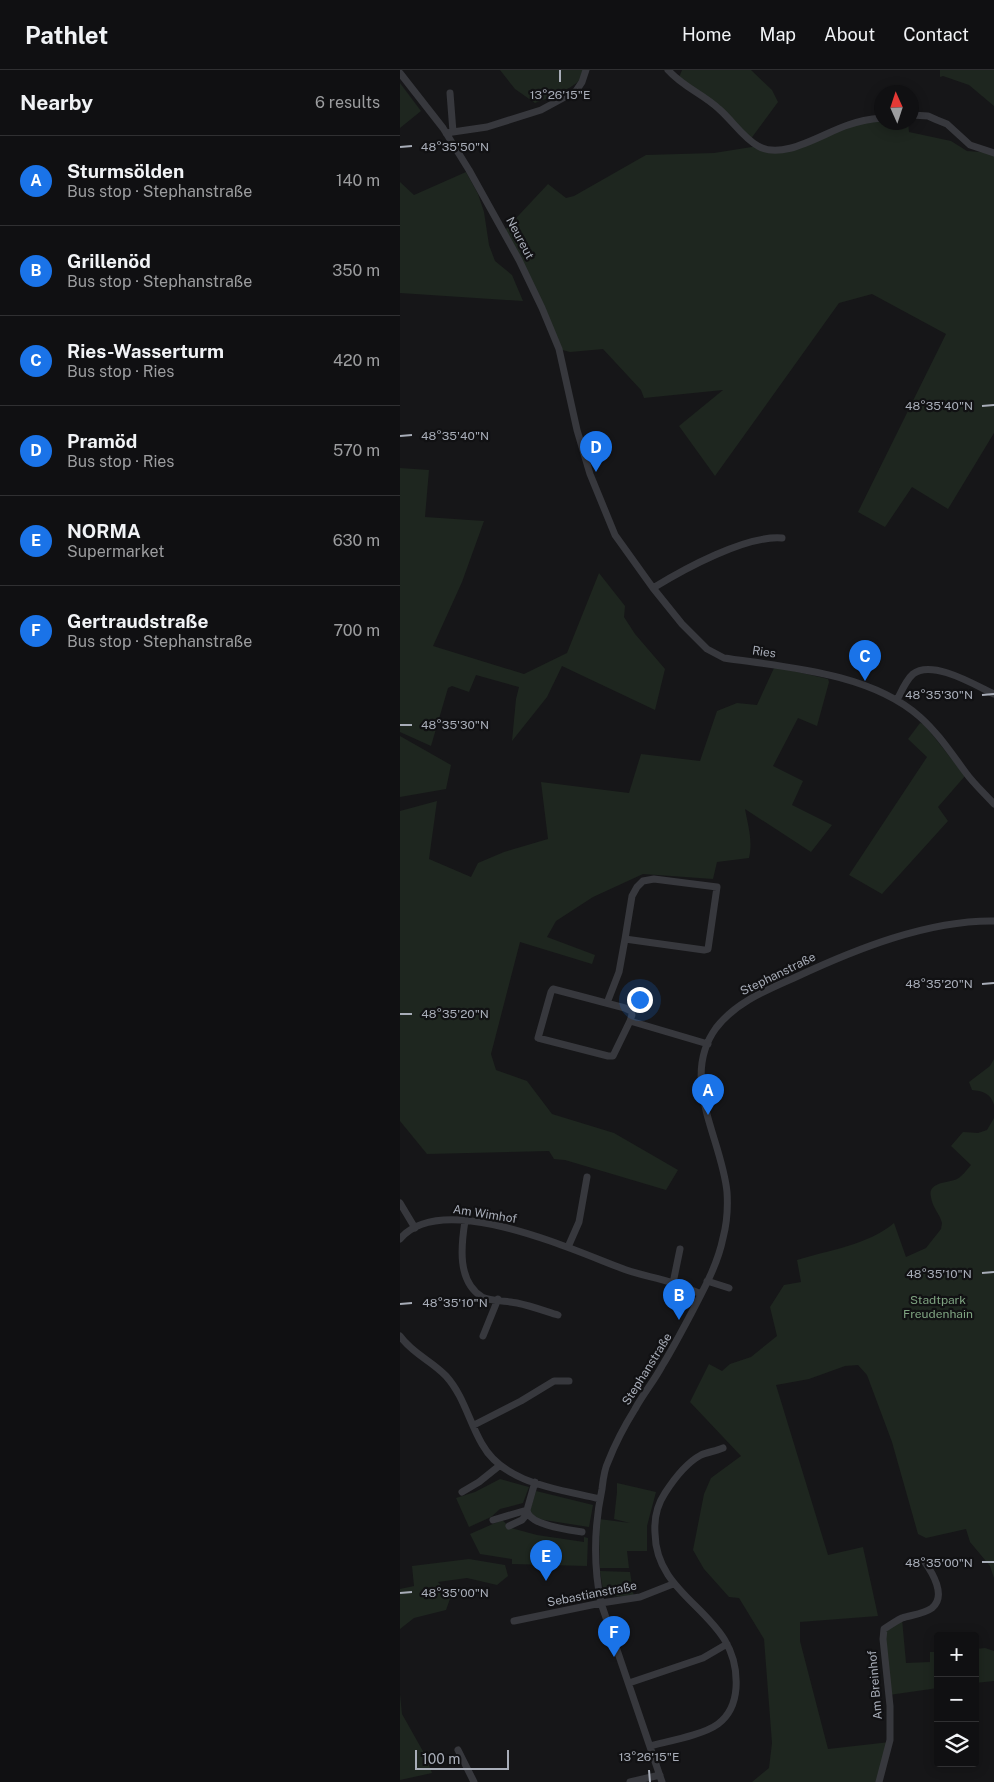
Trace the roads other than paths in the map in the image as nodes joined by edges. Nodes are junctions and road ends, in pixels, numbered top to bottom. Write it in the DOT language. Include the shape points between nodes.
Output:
graph roads {
  1 [pos="586,70"];
  2 [pos="668,70"];
  3 [pos="400,73"];
  4 [pos="450,93"];
  5 [pos="919,115"];
  6 [pos="874,119"];
  7 [pos="449,132"];
  8 [pos="994,153"];
  9 [pos="561,360"];
  10 [pos="782,538"];
  11 [pos="653,588"];
  12 [pos="994,694"];
  13 [pos="896,700"];
  14 [pos="994,804"];
  15 [pos="994,921"];
  16 [pos="625,939"];
  17 [pos="607,1003"];
  18 [pos="630,1021"];
  19 [pos="708,1044"];
  20 [pos="587,1177"];
  21 [pos="400,1202"];
  22 [pos="465,1221"];
  23 [pos="414,1228"];
  24 [pos="400,1239"];
  25 [pos="568,1247"];
  26 [pos="680,1249"];
  27 [pos="707,1281"];
  28 [pos="672,1283"];
  29 [pos="729,1288"];
  30 [pos="701,1294"];
  31 [pos="498,1300"];
  32 [pos="558,1315"];
  33 [pos="400,1336"];
  34 [pos="483,1336"];
  35 [pos="569,1381"];
  36 [pos="474,1425"];
  37 [pos="723,1448"];
  38 [pos="498,1466"];
  39 [pos="535,1482"];
  40 [pos="462,1492"];
  41 [pos="600,1499"];
  42 [pos="527,1512"];
  43 [pos="493,1520"];
  44 [pos="509,1526"];
  45 [pos="582,1532"];
  46 [pos="924,1561"];
  47 [pos="673,1584"];
  48 [pos="601,1602"];
  49 [pos="514,1621"];
  50 [pos="727,1644"];
  51 [pos="629,1683"];
  52 [pos="650,1746"];
  53 [pos="458,1750"];
  54 [pos="661,1779"];
  55 [pos="474,1782"];
  56 [pos="630,1782"];
  57 [pos="879,1782"];
  1 -- 7 [label="street" via="576,91 540,110 487,127"];
  2 -- 6 [label="street" via="681,83 715,105 750,140 765,149 788,149 849,124"];
  3 -- 7 [label="street, Neureut"];
  4 -- 7 [label="street, Neureut"];
  5 -- 8 [label="street" via="947,124 970,145"];
  7 -- 9 [label="street, Neureut" via="519,260 542,308"];
  9 -- 11 [label="street, Ries" via="595,488 615,535"];
  10 -- 11 [label="street" via="750,542 680,571"];
  11 -- 13 [label="street, Ries" via="698,640 716,655 814,671 859,683"];
  12 -- 13 [label="street" via="949,673 926,669 910,676"];
  13 -- 14 [label="street, Ries" via="929,726"];
  15 -- 19 [label="street, Stephanstraße" via="962,922 931,928 829,962 738,1006 724,1019"];
  16 -- 16 [label="street" via="708,949 717,887 654,879 643,881 632,896"];
  16 -- 17 [label="street" via="619,972"];
  17 -- 18 [label="street" via="631,1011"];
  17 -- 18 [label="street" via="554,989 538,1038 612,1056"];
  18 -- 19 [label="street"];
  19 -- 27 [label="street, Stephanstraße" via="701,1070 702,1084 724,1175 728,1211 723,1240"];
  20 -- 25 [label="street" via="578,1222"];
  21 -- 23 [label="street"];
  22 -- 23 [label="street, Am Wimhof" via="446,1219"];
  22 -- 25 [label="street, Am Wimhof" via="502,1226"];
  22 -- 31 [label="street" via="461,1257 465,1274 483,1297"];
  23 -- 24 [label="street, Am Wimhof"];
  25 -- 28 [label="street, Am Wimhof" via="622,1269"];
  26 -- 28 [label="street"];
  27 -- 29 [label="street"];
  27 -- 30 [label="street, Stephanstraße"];
  28 -- 30 [label="street, Am Wimhof"];
  30 -- 41 [label="street, Stephanstraße" via="635,1408 607,1464"];
  31 -- 32 [label="street"];
  31 -- 34 [label="street"];
  33 -- 36 [label="street" via="406,1345 446,1376"];
  35 -- 36 [label="street" via="554,1381"];
  36 -- 38 [label="street" via="481,1443"];
  37 -- 47 [label="street" via="701,1455 684,1468 659,1502 654,1521 655,1543 661,1566"];
  38 -- 39 [label="street" via="517,1477"];
  38 -- 40 [label="street"];
  39 -- 41 [label="street"];
  39 -- 42 [label="street"];
  41 -- 48 [label="street, Stephanstraße" via="595,1556"];
  42 -- 43 [label="street"];
  42 -- 44 [label="street" via="522,1520"];
  42 -- 45 [label="street" via="531,1519"];
  46 -- 57 [label="street, Am Breinhof" via="936,1580 936,1603 932,1608 900,1619 884,1629 890,1740"];
  47 -- 48 [label="street, Sebastianstraße" via="640,1598"];
  47 -- 50 [label="street" via="710,1619"];
  48 -- 49 [label="street, Sebastianstraße"];
  48 -- 51 [label="street, Stephanstraße"];
  50 -- 51 [label="street" via="703,1658"];
  50 -- 52 [label="street" via="734,1659 736,1680 735,1697 728,1714 718,1724 702,1731"];
  51 -- 52 [label="street, Stephanstraße"];
  52 -- 54 [label="street, Stephanstraße"];
  53 -- 55 [label="street"];
  54 -- 56 [label="street"];
}
